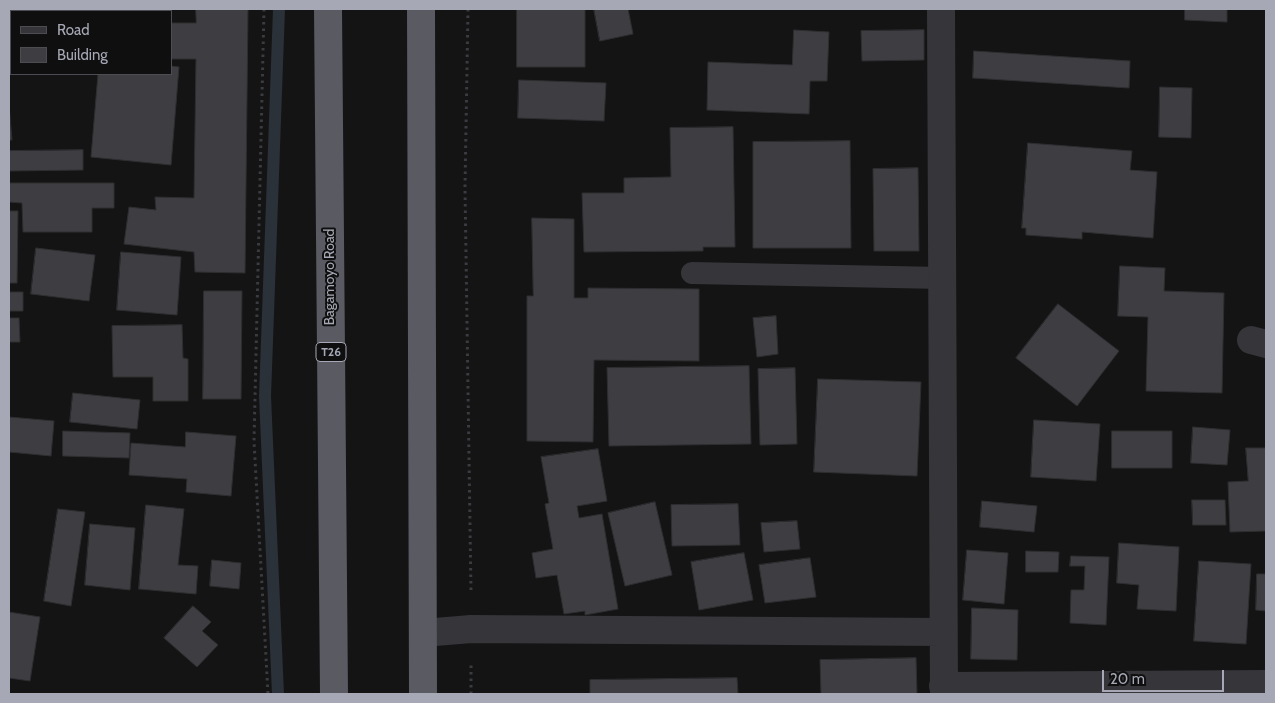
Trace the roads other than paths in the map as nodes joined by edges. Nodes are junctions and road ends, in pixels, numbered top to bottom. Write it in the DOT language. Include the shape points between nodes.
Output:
graph roads {
  1 [pos="19,9"];
  2 [pos="328,9"];
  3 [pos="421,9"];
  4 [pos="941,9"];
  5 [pos="9,10"];
  6 [pos="692,273"];
  7 [pos="942,278"];
  8 [pos="943,632"];
  9 [pos="423,633"];
  10 [pos="1266,684"];
  11 [pos="944,690"];
  12 [pos="334,694"];
  13 [pos="424,694"];
  1 -- 5 [label="street"];
  2 -- 12 [label="highway, Bagamoyo Road / T26"];
  3 -- 9 [label="highway"];
  4 -- 7 [label="street"];
  6 -- 7 [label="lane"];
  7 -- 8 [label="street"];
  8 -- 9 [label="street" via="471,629"];
  8 -- 11 [label="street"];
  9 -- 13 [label="highway"];
  10 -- 11 [label="street"];
}
